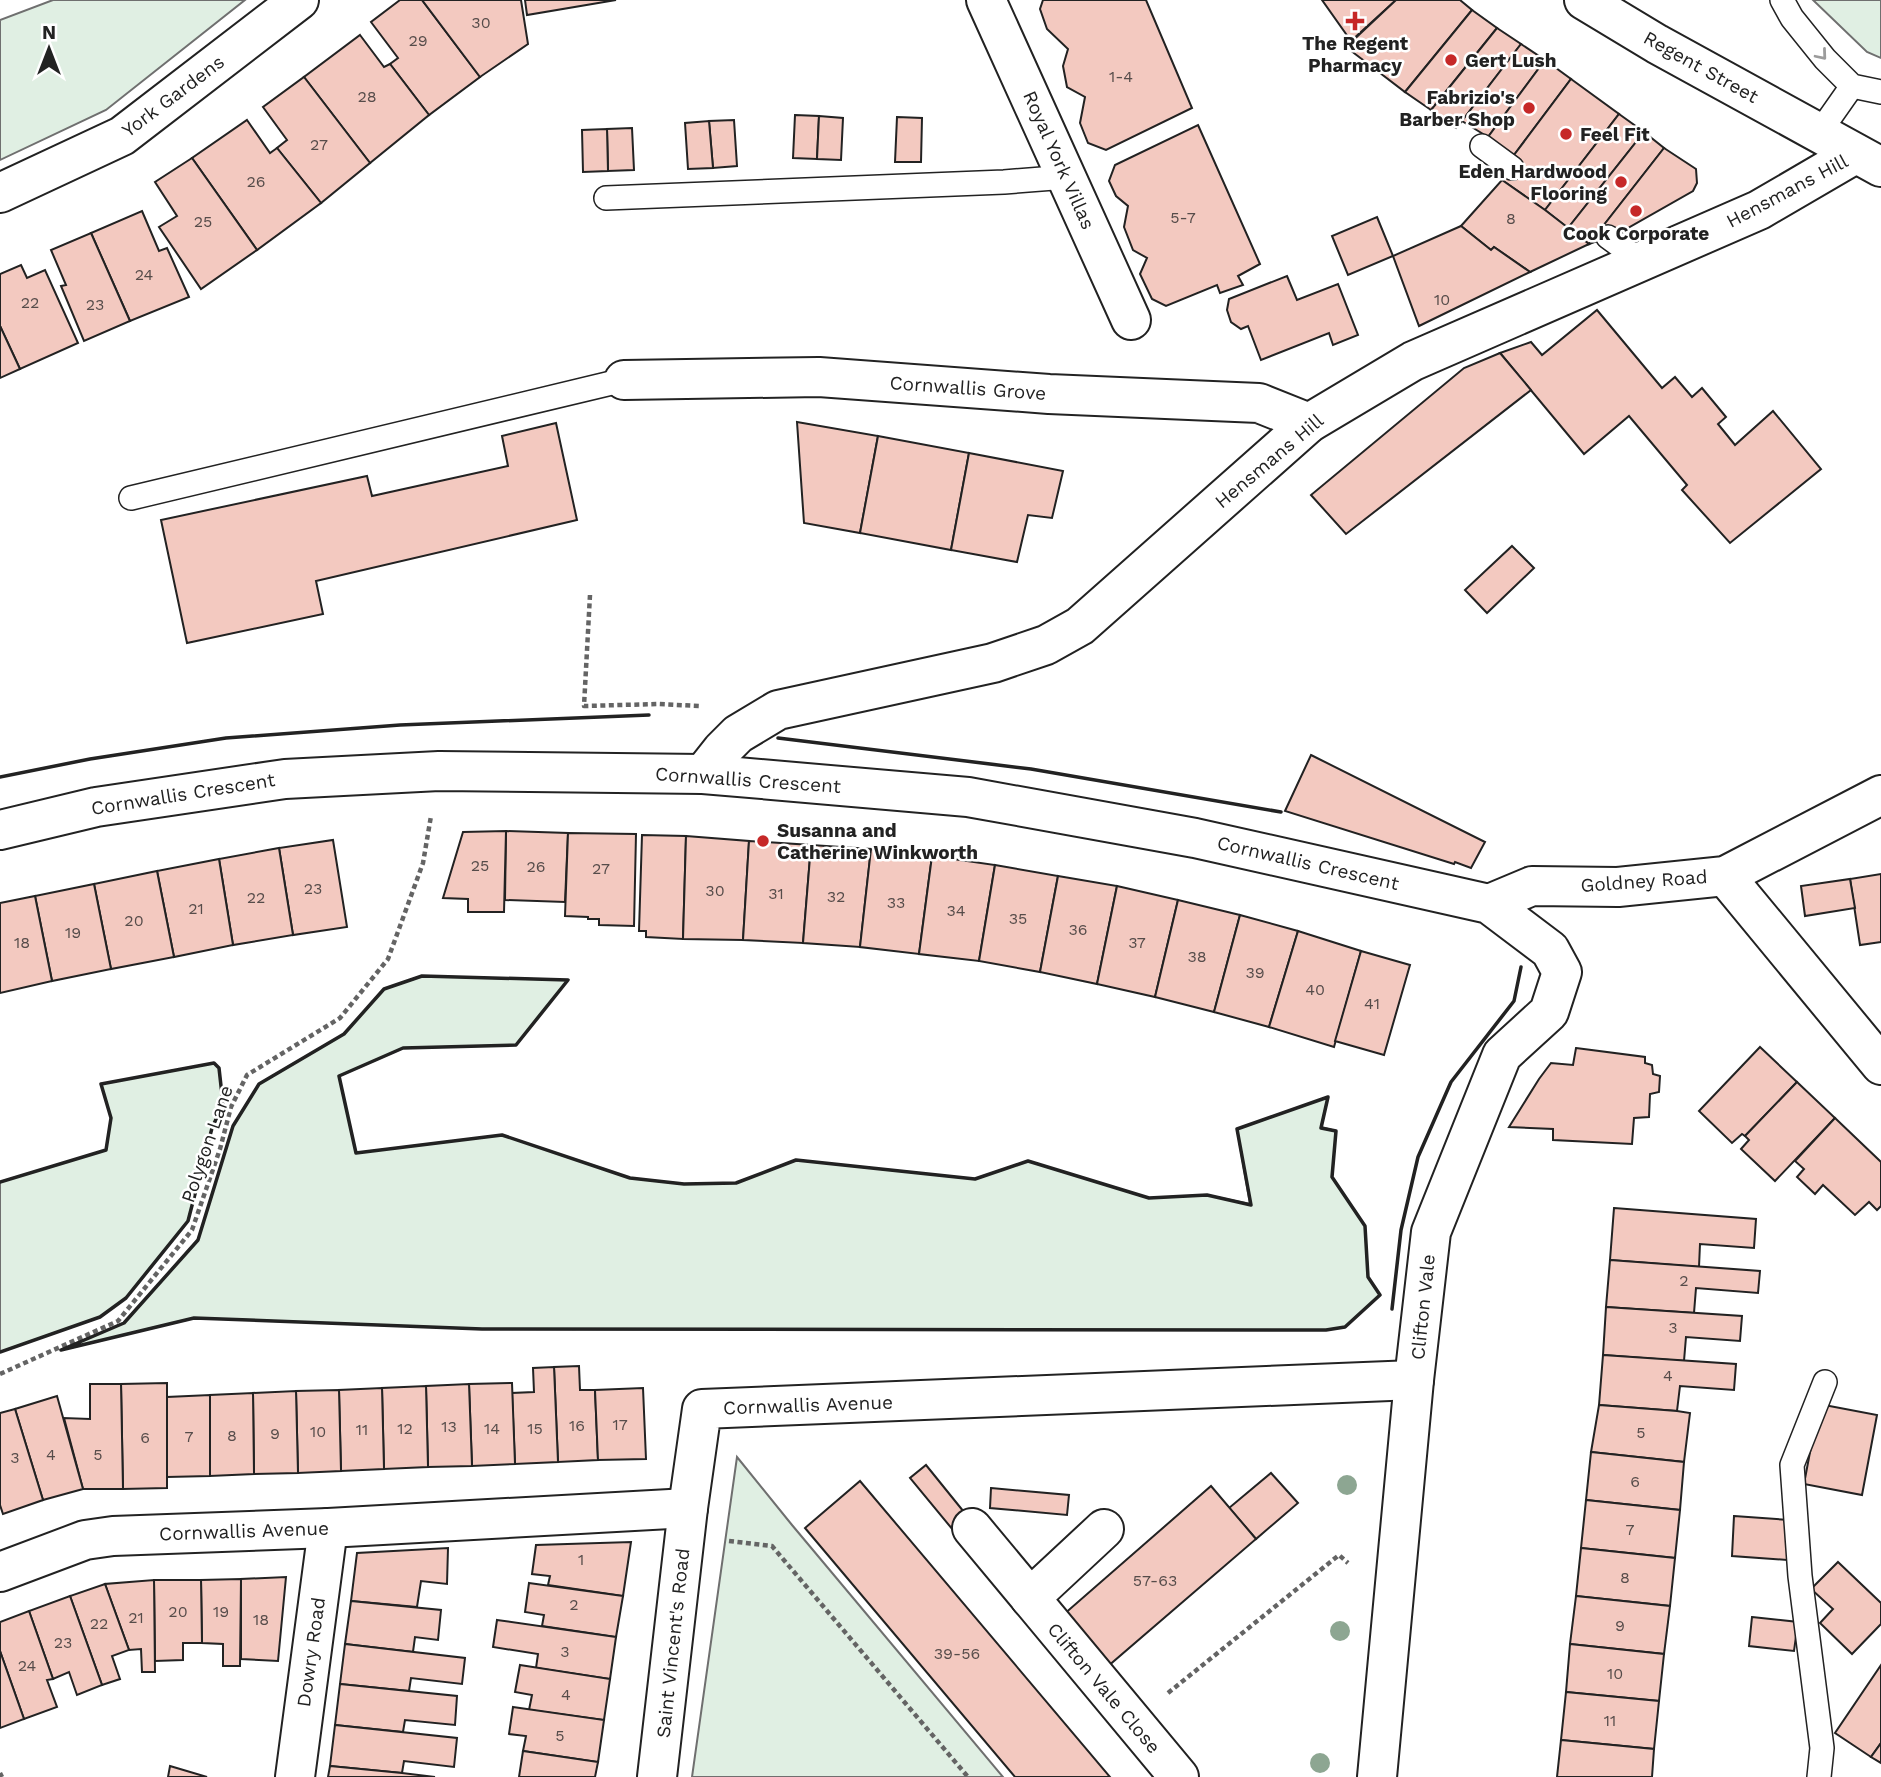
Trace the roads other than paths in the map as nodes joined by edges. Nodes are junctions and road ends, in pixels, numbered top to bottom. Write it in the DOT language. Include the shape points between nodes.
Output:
graph roads {
  1 [pos="299,0"];
  2 [pos="986,0"];
  3 [pos="1584,0"];
  4 [pos="1782,0"];
  5 [pos="1852,86"];
  6 [pos="1881,92"];
  7 [pos="1819,133"];
  8 [pos="1482,146"];
  9 [pos="1868,160"];
  10 [pos="1511,168"];
  11 [pos="1067,177"];
  12 [pos="0,193"];
  13 [pos="606,198"];
  14 [pos="1608,237"];
  15 [pos="1641,261"];
  16 [pos="1131,320"];
  17 [pos="624,380"];
  18 [pos="1309,423"];
  19 [pos="131,498"];
  20 [pos="703,774"];
  21 [pos="1881,794"];
  22 [pos="0,830"];
  23 [pos="1725,876"];
  24 [pos="1489,904"];
  25 [pos="1881,1065"];
  26 [pos="1415,1380"];
  27 [pos="1825,1382"];
  28 [pos="686,1522"];
  29 [pos="328,1528"];
  30 [pos="972,1528"];
  31 [pos="1104,1529"];
  32 [pos="0,1572"];
  33 [pos="1030,1598"];
  34 [pos="295,1777"];
  35 [pos="657,1777"];
  36 [pos="1179,1777"];
  37 [pos="1377,1777"];
  38 [pos="1819,1777"];
  1 -- 12 [label="street, York Gardens" via="122,136"];
  2 -- 11 [label="street, Royal York Villas"];
  3 -- 7 [label="street, Regent Street"];
  4 -- 5 [label="lane, one-way" via="1825,59"];
  5 -- 6 [label="lane"];
  5 -- 7 [label="lane"];
  7 -- 9 [label="street, Regent Street"];
  8 -- 10 [label="lane"];
  9 -- 15 [label="street, Hensmans Hill"];
  11 -- 13 [label="lane"];
  11 -- 16 [label="street, Royal York Villas"];
  14 -- 15 [label="lane"];
  15 -- 18 [label="street, Hensmans Hill" via="1413,360"];
  17 -- 18 [label="street, Cornwallis Grove" via="819,377 1258,403"];
  17 -- 19 [label="lane"];
  18 -- 20 [label="street, Hensmans Hill" via="1080,626 1046,645 993,663 778,710 738,734"];
  20 -- 22 [label="street, Cornwallis Crescent" via="439,771 285,779 96,807"];
  20 -- 24 [label="street, Cornwallis Crescent" via="968,797 1195,838"];
  21 -- 23 [label="street"];
  23 -- 24 [label="street, Goldney Road" via="1618,887 1532,886"];
  23 -- 25 [label="street, Goldney Road"];
  24 -- 26 [label="street, Clifton Vale" via="1550,950 1562,972 1549,1012 1502,1055 1431,1232"];
  26 -- 28 [label="street, Cornwallis Avenue" via="702,1409"];
  26 -- 37 [label="street, Clifton Vale"];
  27 -- 38 [label="lane" via="1792,1465 1800,1576 1822,1748"];
  28 -- 29 [label="street, Cornwallis Avenue"];
  28 -- 35 [label="street, Saint Vincent's Road"];
  29 -- 32 [label="street, Cornwallis Avenue" via="85,1540"];
  29 -- 34 [label="street, Dowry Road"];
  30 -- 33 [label="street, Clifton Vale Close"];
  31 -- 33 [label="street"];
  33 -- 36 [label="street, Clifton Vale Close"];
}
